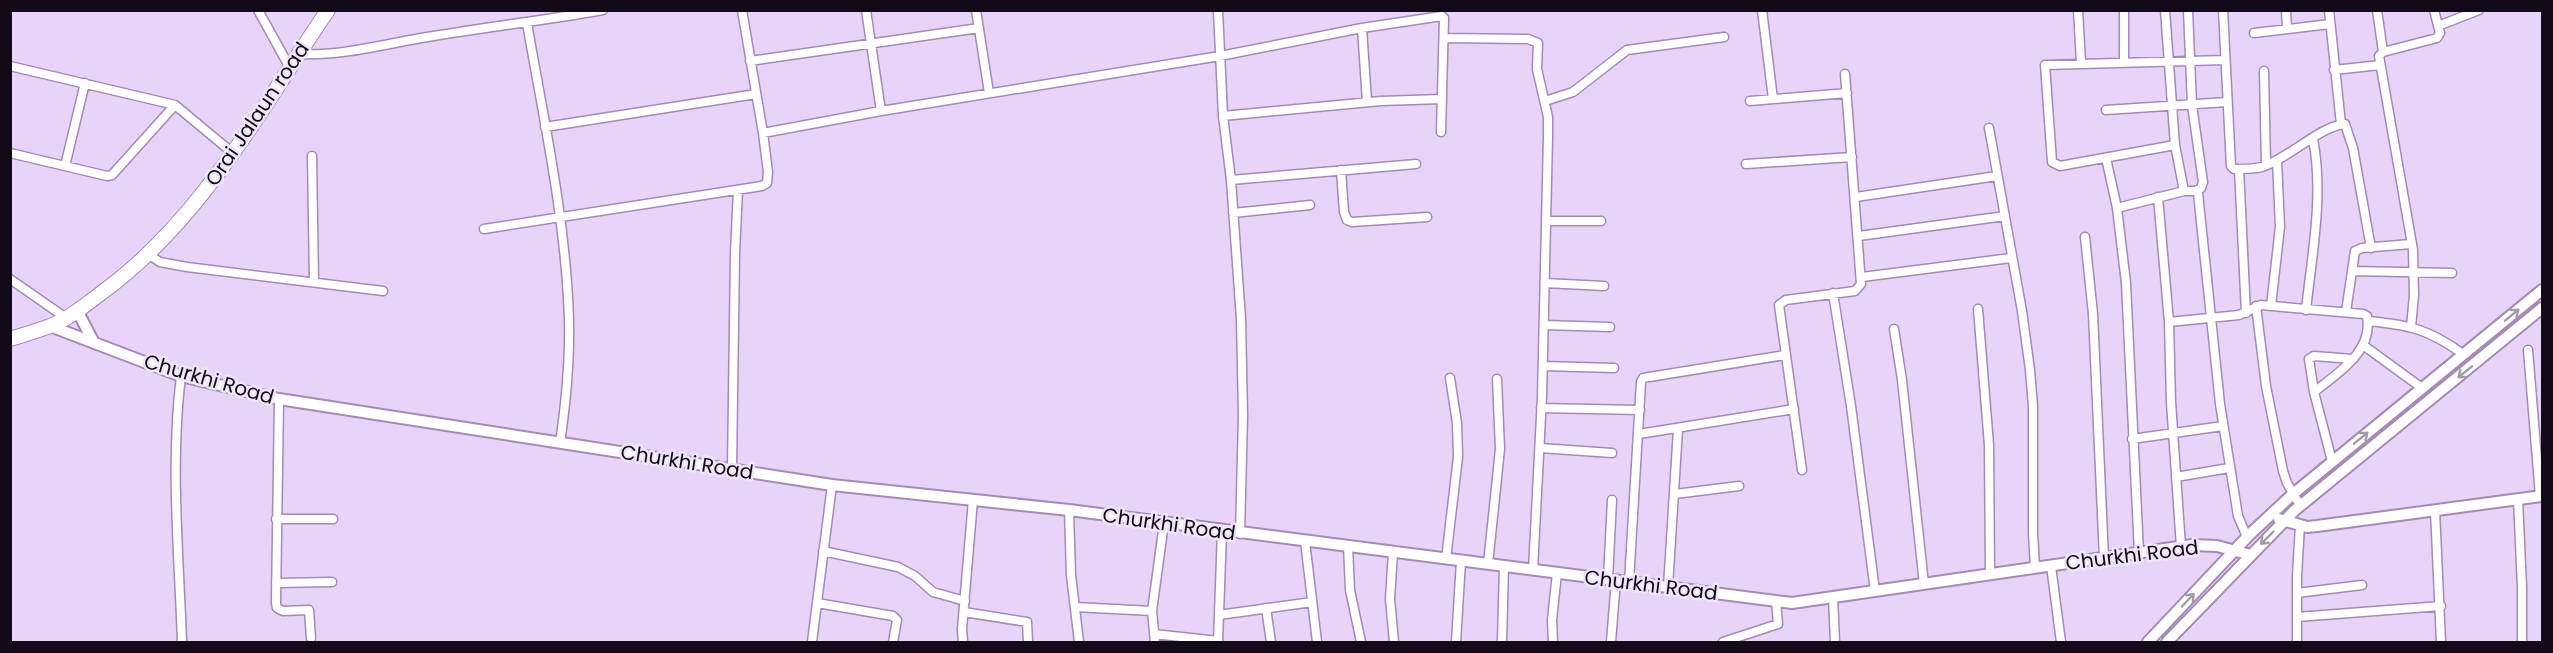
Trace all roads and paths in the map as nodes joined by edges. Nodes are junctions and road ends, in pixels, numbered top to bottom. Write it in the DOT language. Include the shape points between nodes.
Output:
graph roads {
  1 [pos="258,10"];
  2 [pos="328,10"];
  3 [pos="603,10"];
  4 [pos="742,10"];
  5 [pos="866,10"];
  6 [pos="976,10"];
  7 [pos="1218,10"];
  8 [pos="1762,10"];
  9 [pos="2078,10"];
  10 [pos="2124,10"];
  11 [pos="2165,10"];
  12 [pos="2188,10"];
  13 [pos="2223,10"];
  14 [pos="2286,10"];
  15 [pos="2329,10"];
  16 [pos="2377,10"];
  17 [pos="2434,10"];
  18 [pos="2479,10"];
  19 [pos="527,23"];
  20 [pos="2330,24"];
  21 [pos="2438,26"];
  22 [pos="979,28"];
  23 [pos="1362,28"];
  24 [pos="2287,29"];
  25 [pos="2254,33"];
  26 [pos="1724,37"];
  27 [pos="1444,38"];
  28 [pos="871,44"];
  29 [pos="2383,52"];
  30 [pos="298,54"];
  31 [pos="1220,56"];
  32 [pos="2225,60"];
  33 [pos="750,61"];
  34 [pos="2190,61"];
  35 [pos="2124,62"];
  36 [pos="2168,62"];
  37 [pos="2081,63"];
  38 [pos="2380,65"];
  39 [pos="11,66"];
  40 [pos="290,68"];
  41 [pos="2334,70"];
  42 [pos="2264,71"];
  43 [pos="1845,74"];
  44 [pos="85,83"];
  45 [pos="989,93"];
  46 [pos="1846,93"];
  47 [pos="756,94"];
  48 [pos="1442,99"];
  49 [pos="1773,99"];
  50 [pos="1545,101"];
  51 [pos="1750,101"];
  52 [pos="1367,102"];
  53 [pos="2227,102"];
  54 [pos="175,105"];
  55 [pos="2192,105"];
  56 [pos="2172,106"];
  57 [pos="2106,110"];
  58 [pos="881,111"];
  59 [pos="1223,116"];
  60 [pos="2341,124"];
  61 [pos="545,127"];
  62 [pos="1989,128"];
  63 [pos="1442,132"];
  64 [pos="763,133"];
  65 [pos="2313,139"];
  66 [pos="2175,145"];
  67 [pos="10,153"];
  68 [pos="234,154"];
  69 [pos="312,156"];
  70 [pos="1852,157"];
  71 [pos="2106,158"];
  72 [pos="2277,161"];
  73 [pos="1416,164"];
  74 [pos="1746,164"];
  75 [pos="2266,165"];
  76 [pos="64,166"];
  77 [pos="2239,168"];
  78 [pos="1341,170"];
  79 [pos="1998,176"];
  80 [pos="1231,180"];
  81 [pos="738,190"];
  82 [pos="2196,190"];
  83 [pos="2184,191"];
  84 [pos="1856,197"];
  85 [pos="2158,197"];
  86 [pos="1310,205"];
  87 [pos="2116,208"];
  88 [pos="1233,213"];
  89 [pos="2005,216"];
  90 [pos="558,218"];
  91 [pos="1427,218"];
  92 [pos="1546,221"];
  93 [pos="1601,221"];
  94 [pos="484,229"];
  95 [pos="1859,236"];
  96 [pos="2085,237"];
  97 [pos="2412,244"];
  98 [pos="2372,248"];
  99 [pos="149,255"];
  100 [pos="2011,258"];
  101 [pos="2352,271"];
  102 [pos="2414,272"];
  103 [pos="2452,273"];
  104 [pos="1862,278"];
  105 [pos="10,279"];
  106 [pos="314,282"];
  107 [pos="1545,283"];
  108 [pos="1604,286"];
  109 [pos="2542,290"];
  110 [pos="383,291"];
  111 [pos="1833,294"];
  112 [pos="2256,306"];
  113 [pos="2271,306"];
  114 [pos="2542,308"];
  115 [pos="1978,309"];
  116 [pos="2306,309"];
  117 [pos="2346,312"];
  118 [pos="2246,313"];
  119 [pos="72,314"];
  120 [pos="2210,319"];
  121 [pos="2368,321"];
  122 [pos="2169,322"];
  123 [pos="1544,325"];
  124 [pos="50,326"];
  125 [pos="1610,327"];
  126 [pos="2411,327"];
  127 [pos="1894,329"];
  128 [pos="10,339"];
  129 [pos="94,343"];
  130 [pos="2364,345"];
  131 [pos="2528,350"];
  132 [pos="2463,354"];
  133 [pos="1785,355"];
  134 [pos="2352,359"];
  135 [pos="1543,366"];
  136 [pos="1614,368"];
  137 [pos="181,376"];
  138 [pos="1450,378"];
  139 [pos="1497,379"];
  140 [pos="2422,388"];
  141 [pos="2314,392"];
  142 [pos="279,399"];
  143 [pos="1541,408"];
  144 [pos="1640,410"];
  145 [pos="1794,410"];
  146 [pos="2223,426"];
  147 [pos="1678,429"];
  148 [pos="1639,434"];
  149 [pos="2174,434"];
  150 [pos="2132,439"];
  151 [pos="560,442"];
  152 [pos="1540,448"];
  153 [pos="1612,453"];
  154 [pos="2332,461"];
  155 [pos="2229,468"];
  156 [pos="732,469"];
  157 [pos="1802,470"];
  158 [pos="2176,477"];
  159 [pos="832,485"];
  160 [pos="1739,486"];
  161 [pos="1675,494"];
  162 [pos="2293,494"];
  163 [pos="2541,496"];
  164 [pos="2518,499"];
  165 [pos="973,500"];
  166 [pos="1611,500"];
  167 [pos="2300,505"];
  168 [pos="1069,510"];
  169 [pos="2435,510"];
  170 [pos="2271,514"];
  171 [pos="276,519"];
  172 [pos="333,519"];
  173 [pos="2284,521"];
  174 [pos="1164,523"];
  175 [pos="2300,525"];
  176 [pos="1222,531"];
  177 [pos="1240,534"];
  178 [pos="2247,537"];
  179 [pos="1305,541"];
  180 [pos="1348,546"];
  181 [pos="2181,546"];
  182 [pos="2235,549"];
  183 [pos="824,551"];
  184 [pos="1393,552"];
  185 [pos="2139,553"];
  186 [pos="2251,555"];
  187 [pos="2104,558"];
  188 [pos="1446,559"];
  189 [pos="1461,561"];
  190 [pos="1488,564"];
  191 [pos="1504,566"];
  192 [pos="2051,566"];
  193 [pos="2035,568"];
  194 [pos="1533,570"];
  195 [pos="1557,573"];
  196 [pos="1990,575"];
  197 [pos="1612,580"];
  198 [pos="332,582"];
  199 [pos="1629,582"];
  200 [pos="276,583"];
  201 [pos="1924,584"];
  202 [pos="2362,585"];
  203 [pos="1668,587"];
  204 [pos="1875,591"];
  205 [pos="2297,593"];
  206 [pos="1833,597"];
  207 [pos="965,601"];
  208 [pos="1776,601"];
  209 [pos="1312,602"];
  210 [pos="817,603"];
  211 [pos="2441,606"];
  212 [pos="1075,608"];
  213 [pos="1266,608"];
  214 [pos="1152,611"];
  215 [pos="963,612"];
  216 [pos="1219,615"];
  217 [pos="2297,617"];
  218 [pos="311,638"];
  219 [pos="1154,638"];
  220 [pos="182,642"];
  221 [pos="812,642"];
  222 [pos="893,642"];
  223 [pos="963,642"];
  224 [pos="1028,642"];
  225 [pos="1080,642"];
  226 [pos="1218,642"];
  227 [pos="1271,642"];
  228 [pos="1317,642"];
  229 [pos="1361,642"];
  230 [pos="1394,642"];
  231 [pos="1456,642"];
  232 [pos="1502,642"];
  233 [pos="1553,642"];
  234 [pos="1611,642"];
  235 [pos="1723,642"];
  236 [pos="1834,642"];
  237 [pos="2061,642"];
  238 [pos="2148,642"];
  239 [pos="2167,642"];
  240 [pos="2297,642"];
  241 [pos="2441,642"];
  242 [pos="2522,642"];
  1 -- 40 [label="street"];
  2 -- 30 [label="main road, Orai Jalaun road"];
  3 -- 19 [label="street"];
  4 -- 33 [label="street"];
  5 -- 28 [label="street"];
  6 -- 22 [label="street"];
  7 -- 31 [label="street"];
  8 -- 49 [label="street"];
  9 -- 37 [label="street"];
  10 -- 35 [label="street"];
  11 -- 36 [label="street"];
  12 -- 34 [label="street"];
  13 -- 32 [label="street"];
  14 -- 24 [label="street"];
  15 -- 20 [label="street"];
  16 -- 29 [label="street"];
  17 -- 21 [label="street"];
  18 -- 21 [label="street"];
  19 -- 30 [label="street" via="355,51"];
  19 -- 61 [label="street"];
  20 -- 24 [label="street"];
  20 -- 41 [label="street"];
  21 -- 29 [label="street" via="2437,38"];
  22 -- 28 [label="street"];
  22 -- 45 [label="street"];
  23 -- 27 [label="street" via="1442,16"];
  23 -- 31 [label="street"];
  23 -- 52 [label="street"];
  24 -- 25 [label="street"];
  26 -- 50 [label="street" via="1628,50 1573,92"];
  27 -- 48 [label="street"];
  27 -- 50 [label="street" via="1534,40 1538,43 1537,69"];
  28 -- 33 [label="street"];
  28 -- 58 [label="street"];
  29 -- 38 [label="street"];
  30 -- 40 [label="main road, Orai Jalaun road"];
  31 -- 45 [label="street"];
  31 -- 59 [label="street"];
  32 -- 34 [label="street"];
  32 -- 53 [label="street"];
  33 -- 47 [label="street"];
  34 -- 36 [label="street"];
  34 -- 55 [label="street"];
  35 -- 36 [label="street"];
  35 -- 37 [label="street"];
  36 -- 56 [label="street"];
  37 -- 71 [label="street" via="2048,63 2043,68 2052,162 2060,166"];
  38 -- 41 [label="street"];
  38 -- 97 [label="street"];
  39 -- 44 [label="street"];
  40 -- 68 [label="main road, Orai Jalaun road"];
  41 -- 60 [label="street"];
  42 -- 75 [label="street"];
  43 -- 46 [label="street"];
  44 -- 54 [label="street"];
  44 -- 76 [label="street"];
  45 -- 58 [label="street"];
  46 -- 49 [label="street"];
  46 -- 70 [label="street"];
  47 -- 61 [label="street"];
  47 -- 64 [label="street"];
  48 -- 52 [label="street"];
  48 -- 63 [label="street"];
  49 -- 51 [label="street"];
  50 -- 92 [label="street"];
  52 -- 59 [label="street"];
  53 -- 55 [label="street"];
  53 -- 77 [label="street" via="2229,163"];
  54 -- 68 [label="street"];
  54 -- 76 [label="street" via="112,175"];
  55 -- 56 [label="street"];
  55 -- 82 [label="street" via="2203,182"];
  56 -- 57 [label="street"];
  56 -- 66 [label="street"];
  58 -- 64 [label="street"];
  59 -- 80 [label="street"];
  60 -- 65 [label="street"];
  60 -- 98 [label="street" via="2347,126 2353,148"];
  61 -- 90 [label="street"];
  62 -- 79 [label="street"];
  64 -- 81 [label="street" via="767,183"];
  65 -- 72 [label="street"];
  65 -- 116 [label="street" via="2318,177"];
  66 -- 71 [label="street"];
  66 -- 83 [label="street"];
  67 -- 76 [label="street"];
  68 -- 99 [label="main road, Orai Jalaun road"];
  69 -- 106 [label="street"];
  70 -- 74 [label="street"];
  70 -- 84 [label="street"];
  71 -- 87 [label="street"];
  72 -- 75 [label="street"];
  72 -- 113 [label="street" via="2280,227"];
  73 -- 78 [label="street"];
  75 -- 77 [label="street"];
  77 -- 118 [label="street"];
  78 -- 80 [label="street"];
  78 -- 91 [label="street" via="1347,220"];
  79 -- 84 [label="street"];
  79 -- 89 [label="street"];
  80 -- 88 [label="street"];
  81 -- 90 [label="street"];
  81 -- 156 [label="street"];
  82 -- 83 [label="street"];
  82 -- 120 [label="street"];
  83 -- 85 [label="street"];
  84 -- 95 [label="street"];
  85 -- 87 [label="street"];
  85 -- 122 [label="street"];
  86 -- 88 [label="street"];
  87 -- 150 [label="street" via="2126,283"];
  88 -- 177 [label="street" via="1243,416"];
  89 -- 95 [label="street"];
  89 -- 100 [label="street"];
  90 -- 94 [label="street"];
  90 -- 151 [label="street" via="569,322"];
  92 -- 93 [label="street"];
  92 -- 107 [label="street"];
  95 -- 104 [label="street"];
  96 -- 187 [label="street" via="2093,314"];
  97 -- 98 [label="street"];
  97 -- 102 [label="street"];
  98 -- 101 [label="street" via="2355,251"];
  99 -- 106 [label="street" via="160,262 187,267"];
  99 -- 119 [label="main road, Orai Jalaun road"];
  100 -- 104 [label="street"];
  100 -- 193 [label="street" via="2027,343 2033,406"];
  101 -- 102 [label="street"];
  101 -- 117 [label="street"];
  102 -- 103 [label="street"];
  102 -- 126 [label="street"];
  104 -- 111 [label="street" via="1860,288"];
  105 -- 119 [label="street"];
  106 -- 110 [label="street"];
  107 -- 108 [label="street"];
  107 -- 123 [label="street"];
  132 -- 109 [label="street, one-way"];
  111 -- 133 [label="street" via="1782,301 1778,312"];
  111 -- 204 [label="street"];
  112 -- 113 [label="street"];
  112 -- 118 [label="street"];
  112 -- 162 [label="street" via="2266,386 2283,471"];
  113 -- 116 [label="street"];
  114 -- 167 [label="street, one-way"];
  115 -- 196 [label="street" via="1989,445"];
  116 -- 117 [label="street"];
  117 -- 121 [label="street" via="2363,314"];
  118 -- 120 [label="street"];
  119 -- 124 [label="main road, Orai Jalaun road"];
  119 -- 129 [label="street"];
  120 -- 122 [label="street"];
  120 -- 146 [label="street"];
  121 -- 126 [label="street"];
  121 -- 130 [label="street"];
  122 -- 149 [label="street"];
  123 -- 125 [label="street"];
  123 -- 135 [label="street"];
  124 -- 128 [label="main road, Orai Jalaun road"];
  124 -- 129 [label="street, Churkhi Road"];
  126 -- 132 [label="street" via="2441,338"];
  127 -- 201 [label="street"];
  129 -- 137 [label="street, Churkhi Road"];
  130 -- 134 [label="street"];
  130 -- 140 [label="street"];
  131 -- 163 [label="street"];
  132 -- 140 [label="street"];
  133 -- 144 [label="street" via="1643,378"];
  133 -- 145 [label="street"];
  134 -- 141 [label="street"];
  134 -- 141 [label="street" via="2311,356"];
  135 -- 136 [label="street"];
  135 -- 143 [label="street"];
  137 -- 142 [label="street, Churkhi Road"];
  137 -- 220 [label="street" via="176,477"];
  138 -- 188 [label="street" via="1458,457"];
  139 -- 190 [label="street" via="1500,449"];
  154 -- 140 [label="street, one-way"];
  141 -- 154 [label="street"];
  142 -- 151 [label="street, Churkhi Road"];
  142 -- 171 [label="street"];
  143 -- 144 [label="street"];
  143 -- 152 [label="street"];
  144 -- 148 [label="street"];
  145 -- 147 [label="street"];
  145 -- 157 [label="street"];
  146 -- 149 [label="street"];
  146 -- 155 [label="street"];
  147 -- 148 [label="street"];
  147 -- 161 [label="street"];
  148 -- 199 [label="street"];
  149 -- 150 [label="street"];
  149 -- 158 [label="street"];
  150 -- 185 [label="street"];
  151 -- 156 [label="street, Churkhi Road"];
  152 -- 153 [label="street"];
  152 -- 194 [label="street"];
  154 -- 162 [label="street"];
  155 -- 158 [label="street"];
  155 -- 178 [label="street" via="2238,516"];
  156 -- 159 [label="street, Churkhi Road"];
  158 -- 181 [label="street"];
  159 -- 165 [label="street, Churkhi Road"];
  159 -- 183 [label="street"];
  160 -- 161 [label="street"];
  161 -- 203 [label="street"];
  162 -- 167 [label="street"];
  162 -- 170 [label="street"];
  163 -- 164 [label="street"];
  164 -- 169 [label="street"];
  164 -- 242 [label="street"];
  165 -- 168 [label="street, Churkhi Road"];
  165 -- 207 [label="street"];
  166 -- 197 [label="street"];
  167 -- 173 [label="street"];
  168 -- 174 [label="street, Churkhi Road"];
  168 -- 212 [label="street"];
  169 -- 175 [label="street"];
  169 -- 211 [label="street"];
  170 -- 173 [label="street"];
  170 -- 178 [label="street"];
  171 -- 172 [label="street"];
  171 -- 200 [label="street"];
  173 -- 175 [label="street"];
  173 -- 186 [label="street, one-way"];
  174 -- 176 [label="street, Churkhi Road"];
  174 -- 214 [label="street"];
  175 -- 205 [label="street"];
  176 -- 177 [label="street, Churkhi Road"];
  176 -- 216 [label="street"];
  177 -- 179 [label="street, Churkhi Road"];
  178 -- 182 [label="street"];
  179 -- 180 [label="street, Churkhi Road"];
  179 -- 209 [label="street"];
  180 -- 184 [label="street, Churkhi Road"];
  180 -- 229 [label="street" via="1350,590"];
  181 -- 182 [label="street, Churkhi Road"];
  181 -- 185 [label="street, Churkhi Road"];
  182 -- 186 [label="street, Churkhi Road"];
  238 -- 182 [label="street, one-way"];
  183 -- 207 [label="street" via="898,567 933,592"];
  183 -- 210 [label="street"];
  184 -- 188 [label="street, Churkhi Road"];
  184 -- 230 [label="street" via="1390,599"];
  185 -- 187 [label="street, Churkhi Road"];
  186 -- 239 [label="street"];
  187 -- 192 [label="street, Churkhi Road"];
  188 -- 189 [label="street, Churkhi Road"];
  189 -- 190 [label="street, Churkhi Road"];
  189 -- 231 [label="street"];
  190 -- 191 [label="street, Churkhi Road"];
  191 -- 194 [label="street, Churkhi Road"];
  191 -- 232 [label="street"];
  192 -- 193 [label="street, Churkhi Road"];
  192 -- 237 [label="street"];
  193 -- 196 [label="street, Churkhi Road"];
  194 -- 195 [label="street, Churkhi Road"];
  195 -- 197 [label="street, Churkhi Road"];
  195 -- 233 [label="street"];
  196 -- 201 [label="street, Churkhi Road"];
  197 -- 199 [label="street, Churkhi Road"];
  197 -- 234 [label="street"];
  198 -- 200 [label="street"];
  199 -- 203 [label="street, Churkhi Road"];
  200 -- 218 [label="street" via="279,610 309,610"];
  201 -- 204 [label="street, Churkhi Road"];
  202 -- 205 [label="street"];
  203 -- 208 [label="street, Churkhi Road"];
  204 -- 206 [label="street, Churkhi Road"];
  205 -- 217 [label="street"];
  206 -- 208 [label="street, Churkhi Road" via="1792,603"];
  206 -- 236 [label="street"];
  207 -- 215 [label="street"];
  208 -- 235 [label="street" via="1778,624"];
  209 -- 213 [label="street"];
  209 -- 228 [label="street"];
  210 -- 221 [label="street"];
  210 -- 222 [label="street" via="893,616 897,620"];
  211 -- 217 [label="street"];
  211 -- 241 [label="street"];
  212 -- 214 [label="street"];
  212 -- 225 [label="street"];
  213 -- 216 [label="street"];
  213 -- 227 [label="street"];
  214 -- 219 [label="street"];
  215 -- 223 [label="street"];
  215 -- 224 [label="street" via="1027,622"];
  216 -- 226 [label="street"];
  217 -- 240 [label="street"];
  219 -- 226 [label="street"];
}
